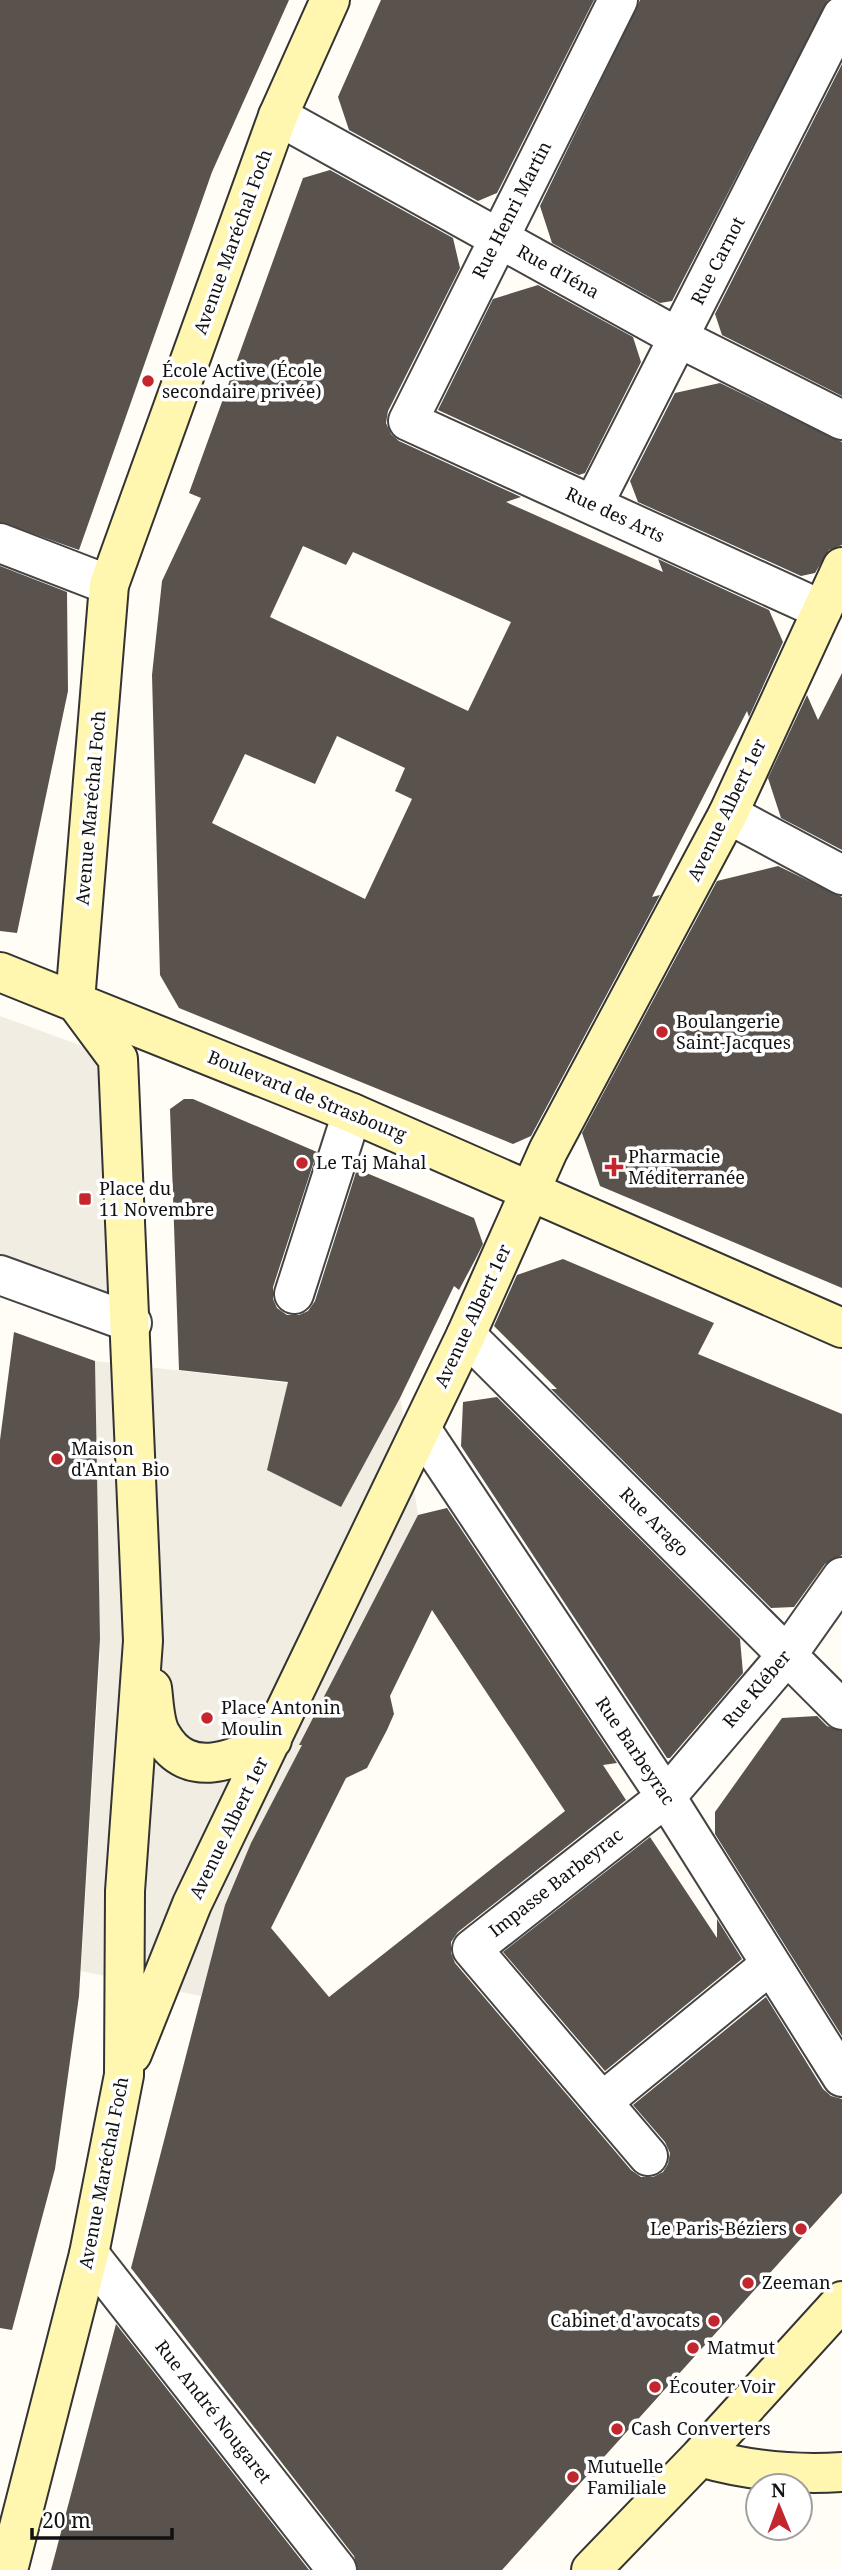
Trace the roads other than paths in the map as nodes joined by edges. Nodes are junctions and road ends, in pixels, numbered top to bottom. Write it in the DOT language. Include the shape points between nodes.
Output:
graph roads {
  1 [pos="330,0"];
  2 [pos="618,0"];
  3 [pos="842,16"];
  4 [pos="278,116"];
  5 [pos="496,238"];
  6 [pos="679,338"];
  7 [pos="842,420"];
  8 [pos="408,421"];
  9 [pos="593,505"];
  10 [pos="0,543"];
  11 [pos="842,567"];
  12 [pos="109,585"];
  13 [pos="822,610"];
  14 [pos="728,814"];
  15 [pos="842,875"];
  16 [pos="0,972"];
  17 [pos="75,1001"];
  18 [pos="352,1113"];
  19 [pos="531,1189"];
  20 [pos="1,1275"];
  21 [pos="293,1294"];
  22 [pos="132,1323"];
  23 [pos="842,1328"];
  24 [pos="466,1335"];
  25 [pos="421,1429"];
  26 [pos="842,1577"];
  27 [pos="143,1641"];
  28 [pos="786,1655"];
  29 [pos="842,1710"];
  30 [pos="272,1740"];
  31 [pos="666,1797"];
  32 [pos="771,1964"];
  33 [pos="124,2075"];
  34 [pos="842,2077"];
  35 [pos="602,2102"];
  36 [pos="648,2156"];
  37 [pos="89,2254"];
  38 [pos="842,2301"];
  39 [pos="700,2457"];
  40 [pos="842,2472"];
  41 [pos="8,2570"];
  42 [pos="337,2570"];
  43 [pos="592,2570"];
  1 -- 4 [label="street, Avenue Maréchal Foch"];
  2 -- 5 [label="street, Rue Henri Martin"];
  3 -- 6 [label="street, Rue Carnot"];
  4 -- 5 [label="street, Rue d'Iéna"];
  4 -- 12 [label="street, Avenue Maréchal Foch"];
  5 -- 6 [label="street, Rue d'Iéna"];
  5 -- 8 [label="street, Rue Henri Martin"];
  6 -- 7 [label="street, Rue d'Iéna"];
  6 -- 9 [label="street, Rue Carnot"];
  8 -- 9 [label="street, Rue des Arts"];
  9 -- 13 [label="street, Rue des Arts"];
  10 -- 12 [label="street"];
  11 -- 13 [label="street, Avenue Albert 1er"];
  12 -- 17 [label="street, Avenue Maréchal Foch"];
  13 -- 14 [label="street, Avenue Albert 1er"];
  14 -- 15 [label="street"];
  14 -- 19 [label="street, Avenue Albert 1er"];
  16 -- 17 [label="street, Boulevard de Strasbourg"];
  17 -- 18 [label="street, Boulevard de Strasbourg"];
  17 -- 22 [label="street, Avenue Maréchal Foch" via="118,1059"];
  18 -- 19 [label="street, Boulevard de Strasbourg"];
  18 -- 21 [label="street"];
  19 -- 23 [label="street, Boulevard de Strasbourg"];
  19 -- 24 [label="street, Avenue Albert 1er"];
  20 -- 22 [label="street"];
  22 -- 27 [label="street, Avenue Maréchal Foch"];
  24 -- 25 [label="street, Avenue Albert 1er"];
  24 -- 28 [label="street, Rue Arago"];
  25 -- 30 [label="street, Avenue Albert 1er"];
  25 -- 31 [label="street, Rue Barbeyrac"];
  26 -- 28 [label="street, Rue Kléber"];
  27 -- 30 [label="street, Avenue Maréchal Foch" via="161,1735 184,1760 209,1765"];
  27 -- 33 [label="street, Avenue Maréchal Foch" via="125,1891"];
  28 -- 29 [label="street, Rue Arago"];
  28 -- 31 [label="street, Rue Kléber"];
  30 -- 33 [label="street, Avenue Albert 1er" via="192,1904"];
  31 -- 32 [label="street, Rue Barbeyrac"];
  31 -- 35 [label="street, Impasse Barbeyrac" via="472,1949"];
  32 -- 34 [label="street, Rue Barbeyrac"];
  32 -- 35 [label="street"];
  33 -- 37 [label="street, Avenue Maréchal Foch"];
  35 -- 36 [label="street, Impasse Barbeyrac"];
  37 -- 41 [label="street, Avenue Maréchal Foch"];
  37 -- 42 [label="street, Rue André Nougaret"];
  38 -- 39 [label="street"];
  39 -- 40 [label="street" via="736,2468"];
  39 -- 43 [label="street"];
}
